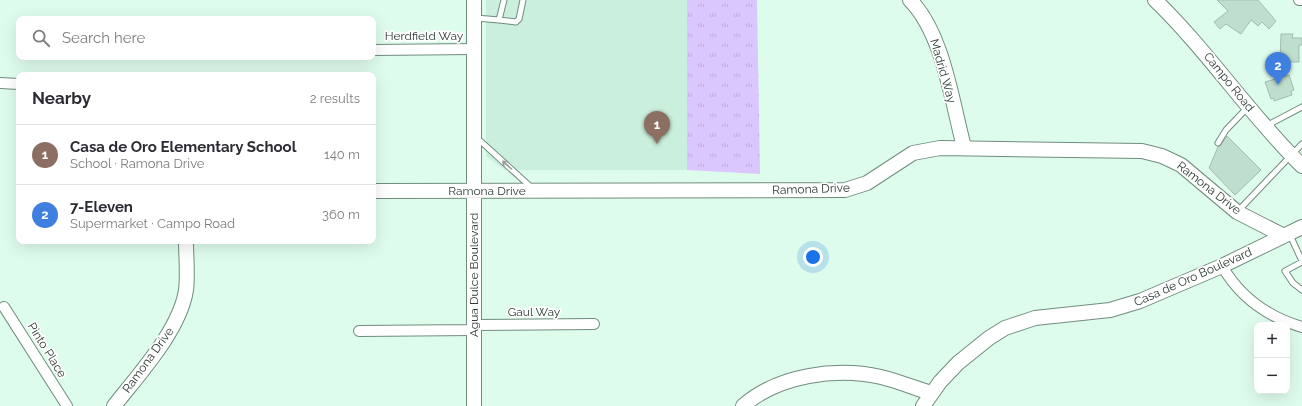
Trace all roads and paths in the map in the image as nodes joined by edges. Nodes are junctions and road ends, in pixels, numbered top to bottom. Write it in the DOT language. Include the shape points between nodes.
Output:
graph roads {
  1 [pos="474,0"];
  2 [pos="504,0"];
  3 [pos="523,0"];
  4 [pos="910,0"];
  5 [pos="1155,0"];
  6 [pos="1299,0"];
  7 [pos="1302,0"];
  8 [pos="474,18"];
  9 [pos="499,20"];
  10 [pos="474,49"];
  11 [pos="376,50"];
  12 [pos="0,83"];
  13 [pos="16,84"];
  14 [pos="1248,107"];
  15 [pos="1302,107"];
  16 [pos="1265,126"];
  17 [pos="474,136"];
  18 [pos="1218,142"];
  19 [pos="1302,144"];
  20 [pos="964,148"];
  21 [pos="1299,163"];
  22 [pos="474,190"];
  23 [pos="376,191"];
  24 [pos="536,191"];
  25 [pos="1237,212"];
  26 [pos="1296,230"];
  27 [pos="186,244"];
  28 [pos="1302,262"];
  29 [pos="1222,266"];
  30 [pos="1302,290"];
  31 [pos="4,307"];
  32 [pos="594,324"];
  33 [pos="1302,327"];
  34 [pos="474,328"];
  35 [pos="359,331"];
  36 [pos="931,394"];
  37 [pos="67,406"];
  38 [pos="114,406"];
  39 [pos="474,406"];
  40 [pos="743,406"];
  41 [pos="923,406"];
  1 -- 8 [label="street, Agua Dulce Boulevard"];
  2 -- 9 [label="lane"];
  3 -- 9 [label="lane" via="516,22"];
  4 -- 20 [label="street, Madrid Way" via="925,18 935,37"];
  5 -- 14 [label="street, Campo Road" via="1201,48"];
  6 -- 7 [label="street"];
  8 -- 9 [label="lane"];
  8 -- 10 [label="street, Agua Dulce Boulevard"];
  10 -- 11 [label="street, Herdfield Way"];
  10 -- 17 [label="street, Agua Dulce Boulevard"];
  12 -- 13 [label="street"];
  14 -- 16 [label="street, Campo Road"];
  14 -- 18 [label="lane"];
  15 -- 16 [label="lane"];
  16 -- 21 [label="street, Campo Road"];
  17 -- 22 [label="street, Agua Dulce Boulevard"];
  24 -- 17 [label="lane, one-way"];
  19 -- 21 [label="lane"];
  20 -- 24 [label="street, Ramona Drive" via="940,148 913,153 867,183 846,190"];
  20 -- 25 [label="street, Ramona Drive" via="1128,150 1156,154 1187,169"];
  21 -- 25 [label="lane"];
  22 -- 23 [label="street, Ramona Drive"];
  22 -- 24 [label="street, Ramona Drive"];
  22 -- 34 [label="street, Agua Dulce Boulevard"];
  25 -- 26 [label="street, Ramona Drive"];
  26 -- 28 [label="lane"];
  26 -- 29 [label="street, Casa de Oro Boulevard"];
  27 -- 38 [label="street, Ramona Drive" via="187,277 182,308 166,338"];
  28 -- 30 [label="lane" via="1285,271 1293,283"];
  29 -- 33 [label="street" via="1236,288 1257,306 1280,319"];
  29 -- 36 [label="street, Casa de Oro Boulevard" via="1150,298 1127,305 1093,313 1036,318 1005,328 958,363"];
  31 -- 37 [label="street, Pinto Place"];
  32 -- 34 [label="street, Gaul Way"];
  34 -- 35 [label="street, Gaul Way"];
  34 -- 39 [label="street, Agua Dulce Boulevard"];
  36 -- 40 [label="street" via="893,380 870,375 816,375 775,386 755,396"];
  36 -- 41 [label="street, Casa de Oro Boulevard"];
}
